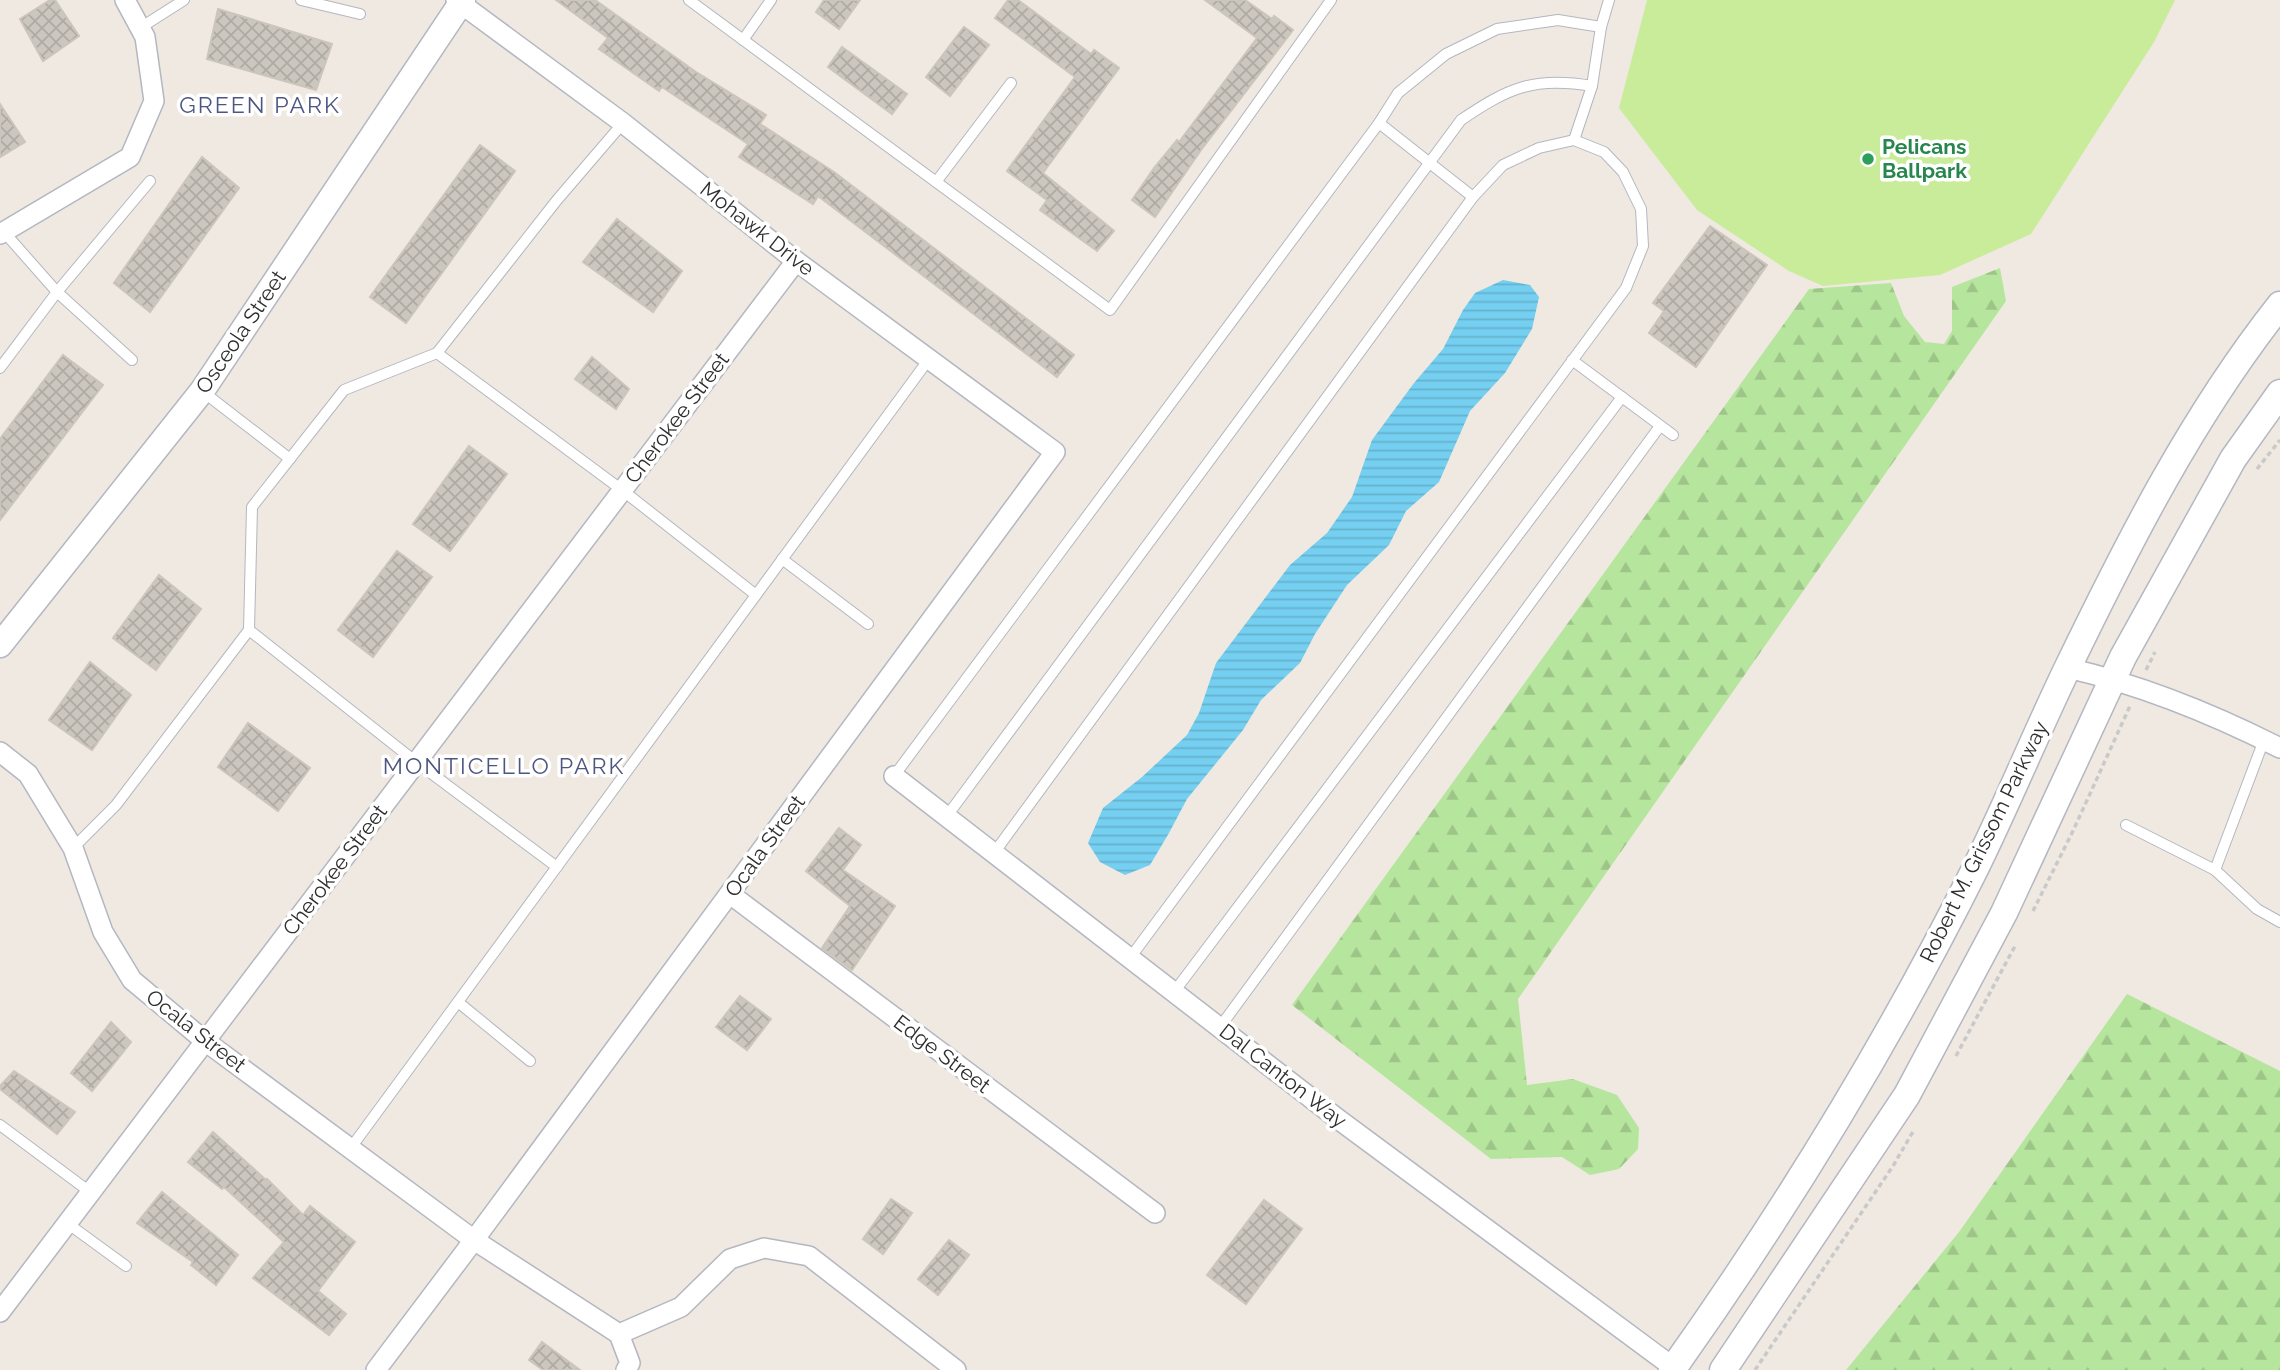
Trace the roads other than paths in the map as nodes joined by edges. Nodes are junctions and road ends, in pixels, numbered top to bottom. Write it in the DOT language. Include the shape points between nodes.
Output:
graph roads {
  1 [pos="125,0"];
  2 [pos="301,0"];
  3 [pos="689,0"];
  4 [pos="771,0"];
  5 [pos="1331,0"];
  6 [pos="1609,0"];
  7 [pos="180,1"];
  8 [pos="459,1"];
  9 [pos="360,14"];
  10 [pos="1601,27"];
  11 [pos="140,28"];
  12 [pos="743,40"];
  13 [pos="1011,83"];
  14 [pos="1592,86"];
  15 [pos="623,122"];
  16 [pos="1379,123"];
  17 [pos="1574,140"];
  18 [pos="1429,162"];
  19 [pos="150,181"];
  20 [pos="936,182"];
  21 [pos="1473,197"];
  22 [pos="2,233"];
  23 [pos="796,261"];
  24 [pos="57,292"];
  25 [pos="2280,305"];
  26 [pos="437,354"];
  27 [pos="929,359"];
  28 [pos="132,360"];
  29 [pos="1572,360"];
  30 [pos="0,368"];
  31 [pos="202,391"];
  32 [pos="2280,393"];
  33 [pos="1622,397"];
  34 [pos="1660,426"];
  35 [pos="1673,435"];
  36 [pos="1055,452"];
  37 [pos="290,459"];
  38 [pos="622,490"];
  39 [pos="782,559"];
  40 [pos="757,595"];
  41 [pos="868,624"];
  42 [pos="249,630"];
  43 [pos="0,646"];
  44 [pos="2068,668"];
  45 [pos="2113,679"];
  46 [pos="2272,744"];
  47 [pos="0,752"];
  48 [pos="416,762"];
  49 [pos="894,776"];
  50 [pos="947,816"];
  51 [pos="2126,825"];
  52 [pos="73,848"];
  53 [pos="994,853"];
  54 [pos="557,867"];
  55 [pos="2215,870"];
  56 [pos="730,894"];
  57 [pos="2280,922"];
  58 [pos="1130,958"];
  59 [pos="1174,992"];
  60 [pos="458,1002"];
  61 [pos="1220,1027"];
  62 [pos="205,1041"];
  63 [pos="530,1061"];
  64 [pos="0,1125"];
  65 [pos="350,1149"];
  66 [pos="90,1192"];
  67 [pos="1155,1213"];
  68 [pos="67,1223"];
  69 [pos="474,1241"];
  70 [pos="126,1266"];
  71 [pos="0,1312"];
  72 [pos="619,1334"];
  73 [pos="1674,1369"];
  74 [pos="376,1370"];
  75 [pos="626,1370"];
  76 [pos="956,1370"];
  77 [pos="1723,1370"];
  1 -- 11 [label="street"];
  2 -- 9 [label="lane"];
  3 -- 12 [label="lane"];
  4 -- 12 [label="lane"];
  5 -- 20 [label="lane" via="1110,310"];
  6 -- 10 [label="lane"];
  7 -- 11 [label="lane"];
  8 -- 15 [label="street, Mohawk Drive"];
  8 -- 31 [label="street, Osceola Street"];
  10 -- 14 [label="lane"];
  10 -- 16 [label="lane" via="1558,20 1497,29 1446,54 1398,93"];
  11 -- 22 [label="street" via="154,101 130,157"];
  12 -- 20 [label="lane"];
  13 -- 20 [label="lane"];
  14 -- 17 [label="lane"];
  14 -- 18 [label="lane" via="1564,81 1530,84 1493,99 1461,121"];
  15 -- 23 [label="street, Mohawk Drive"];
  15 -- 26 [label="lane"];
  16 -- 18 [label="lane"];
  16 -- 49 [label="lane"];
  17 -- 21 [label="lane" via="1539,148 1503,165"];
  17 -- 29 [label="lane" via="1604,152 1623,172 1641,209 1643,246 1626,288"];
  18 -- 21 [label="lane"];
  18 -- 50 [label="lane"];
  19 -- 24 [label="lane"];
  21 -- 53 [label="lane"];
  22 -- 24 [label="lane"];
  23 -- 27 [label="street, Mohawk Drive"];
  23 -- 38 [label="street, Cherokee Street"];
  24 -- 28 [label="lane"];
  24 -- 30 [label="lane"];
  25 -- 44 [label="main road, Robert M. Grissom Parkway" via="2210,404 2144,514"];
  26 -- 37 [label="lane" via="344,390"];
  26 -- 38 [label="lane"];
  27 -- 36 [label="street, Mohawk Drive"];
  27 -- 39 [label="lane"];
  29 -- 33 [label="lane"];
  29 -- 58 [label="lane"];
  31 -- 37 [label="lane"];
  31 -- 43 [label="street, Osceola Street"];
  32 -- 45 [label="main road" via="2233,459"];
  33 -- 34 [label="lane"];
  33 -- 59 [label="lane"];
  34 -- 35 [label="lane"];
  34 -- 61 [label="lane"];
  36 -- 56 [label="street, Ocala Street"];
  37 -- 42 [label="lane" via="252,507"];
  38 -- 40 [label="lane"];
  38 -- 48 [label="street, Cherokee Street"];
  39 -- 40 [label="lane"];
  39 -- 41 [label="lane"];
  40 -- 54 [label="lane"];
  42 -- 48 [label="lane"];
  42 -- 52 [label="lane" via="116,805"];
  44 -- 45 [label="street"];
  44 -- 73 [label="main road, Robert M. Grissom Parkway" via="1975,869 1877,1052 1816,1156"];
  45 -- 46 [label="street" via="2233,724"];
  45 -- 77 [label="main road" via="2004,913 1907,1095"];
  46 -- 55 [label="lane"];
  47 -- 52 [label="street, Ocala Street" via="28,774"];
  48 -- 54 [label="lane"];
  48 -- 62 [label="street, Cherokee Street"];
  49 -- 50 [label="street, Dal Canton Way"];
  50 -- 53 [label="street, Dal Canton Way"];
  51 -- 55 [label="lane"];
  52 -- 62 [label="street, Ocala Street" via="103,932 132,980"];
  53 -- 58 [label="street, Dal Canton Way"];
  54 -- 60 [label="lane"];
  55 -- 57 [label="lane" via="2257,909"];
  56 -- 67 [label="street, Edge Street"];
  56 -- 69 [label="street, Ocala Street"];
  58 -- 59 [label="street, Dal Canton Way"];
  59 -- 61 [label="street, Dal Canton Way"];
  60 -- 63 [label="lane"];
  60 -- 65 [label="lane"];
  61 -- 73 [label="street, Dal Canton Way"];
  62 -- 65 [label="street, Ocala Street"];
  62 -- 66 [label="street, Cherokee Street"];
  64 -- 66 [label="lane"];
  65 -- 69 [label="street, Ocala Street"];
  66 -- 68 [label="street, Cherokee Street"];
  68 -- 70 [label="lane"];
  68 -- 71 [label="street, Cherokee Street"];
  69 -- 72 [label="street"];
  69 -- 74 [label="street, Ocala Street"];
  72 -- 75 [label="street" via="630,1363"];
  72 -- 76 [label="street" via="681,1307 730,1259 764,1248 809,1256"];
}
